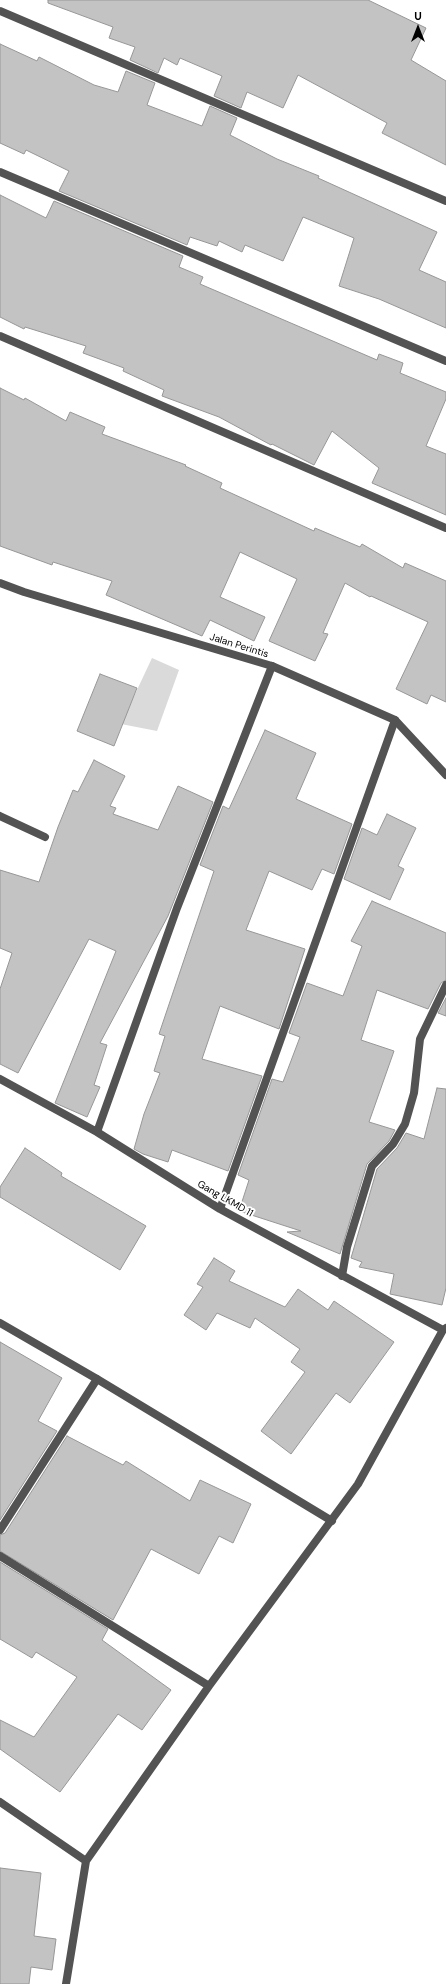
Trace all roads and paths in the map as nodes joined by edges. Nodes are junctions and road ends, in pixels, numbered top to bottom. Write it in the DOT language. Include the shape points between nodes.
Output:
graph roads {
  1 [pos="0,11"];
  2 [pos="0,172"];
  3 [pos="446,201"];
  4 [pos="0,336"];
  5 [pos="446,361"];
  6 [pos="446,528"];
  7 [pos="0,583"];
  8 [pos="272,666"];
  9 [pos="395,720"];
  10 [pos="446,773"];
  11 [pos="0,816"];
  12 [pos="44,837"];
  13 [pos="446,986"];
  14 [pos="0,1079"];
  15 [pos="97,1132"];
  16 [pos="220,1209"];
  17 [pos="342,1276"];
  18 [pos="0,1323"];
  19 [pos="444,1329"];
  20 [pos="97,1378"];
  21 [pos="332,1521"];
  22 [pos="0,1530"];
  23 [pos="0,1556"];
  24 [pos="209,1686"];
  25 [pos="0,1802"];
  26 [pos="86,1861"];
  27 [pos="66,1984"];
  1 -- 3 [label="street"];
  2 -- 5 [label="street"];
  4 -- 6 [label="street"];
  7 -- 8 [label="street, Jalan Perintis"];
  8 -- 9 [label="street, Jalan Perintis"];
  8 -- 15 [label="street" via="177,908"];
  9 -- 10 [label="street, Jalan Perintis"];
  9 -- 16 [label="street"];
  11 -- 12 [label="street"];
  13 -- 17 [label="street" via="420,1039 414,1093 405,1124 393,1144 372,1166 347,1247"];
  14 -- 15 [label="street, Gang LKMD 11"];
  15 -- 16 [label="street, Gang LKMD 11"];
  16 -- 17 [label="street, Gang LKMD 11"];
  17 -- 19 [label="street, Gang LKMD 11"];
  18 -- 20 [label="street"];
  19 -- 21 [label="street" via="358,1484"];
  20 -- 21 [label="street"];
  20 -- 22 [label="street"];
  21 -- 24 [label="street"];
  23 -- 24 [label="street"];
  24 -- 26 [label="street"];
  25 -- 26 [label="street"];
  26 -- 27 [label="street"];
}
